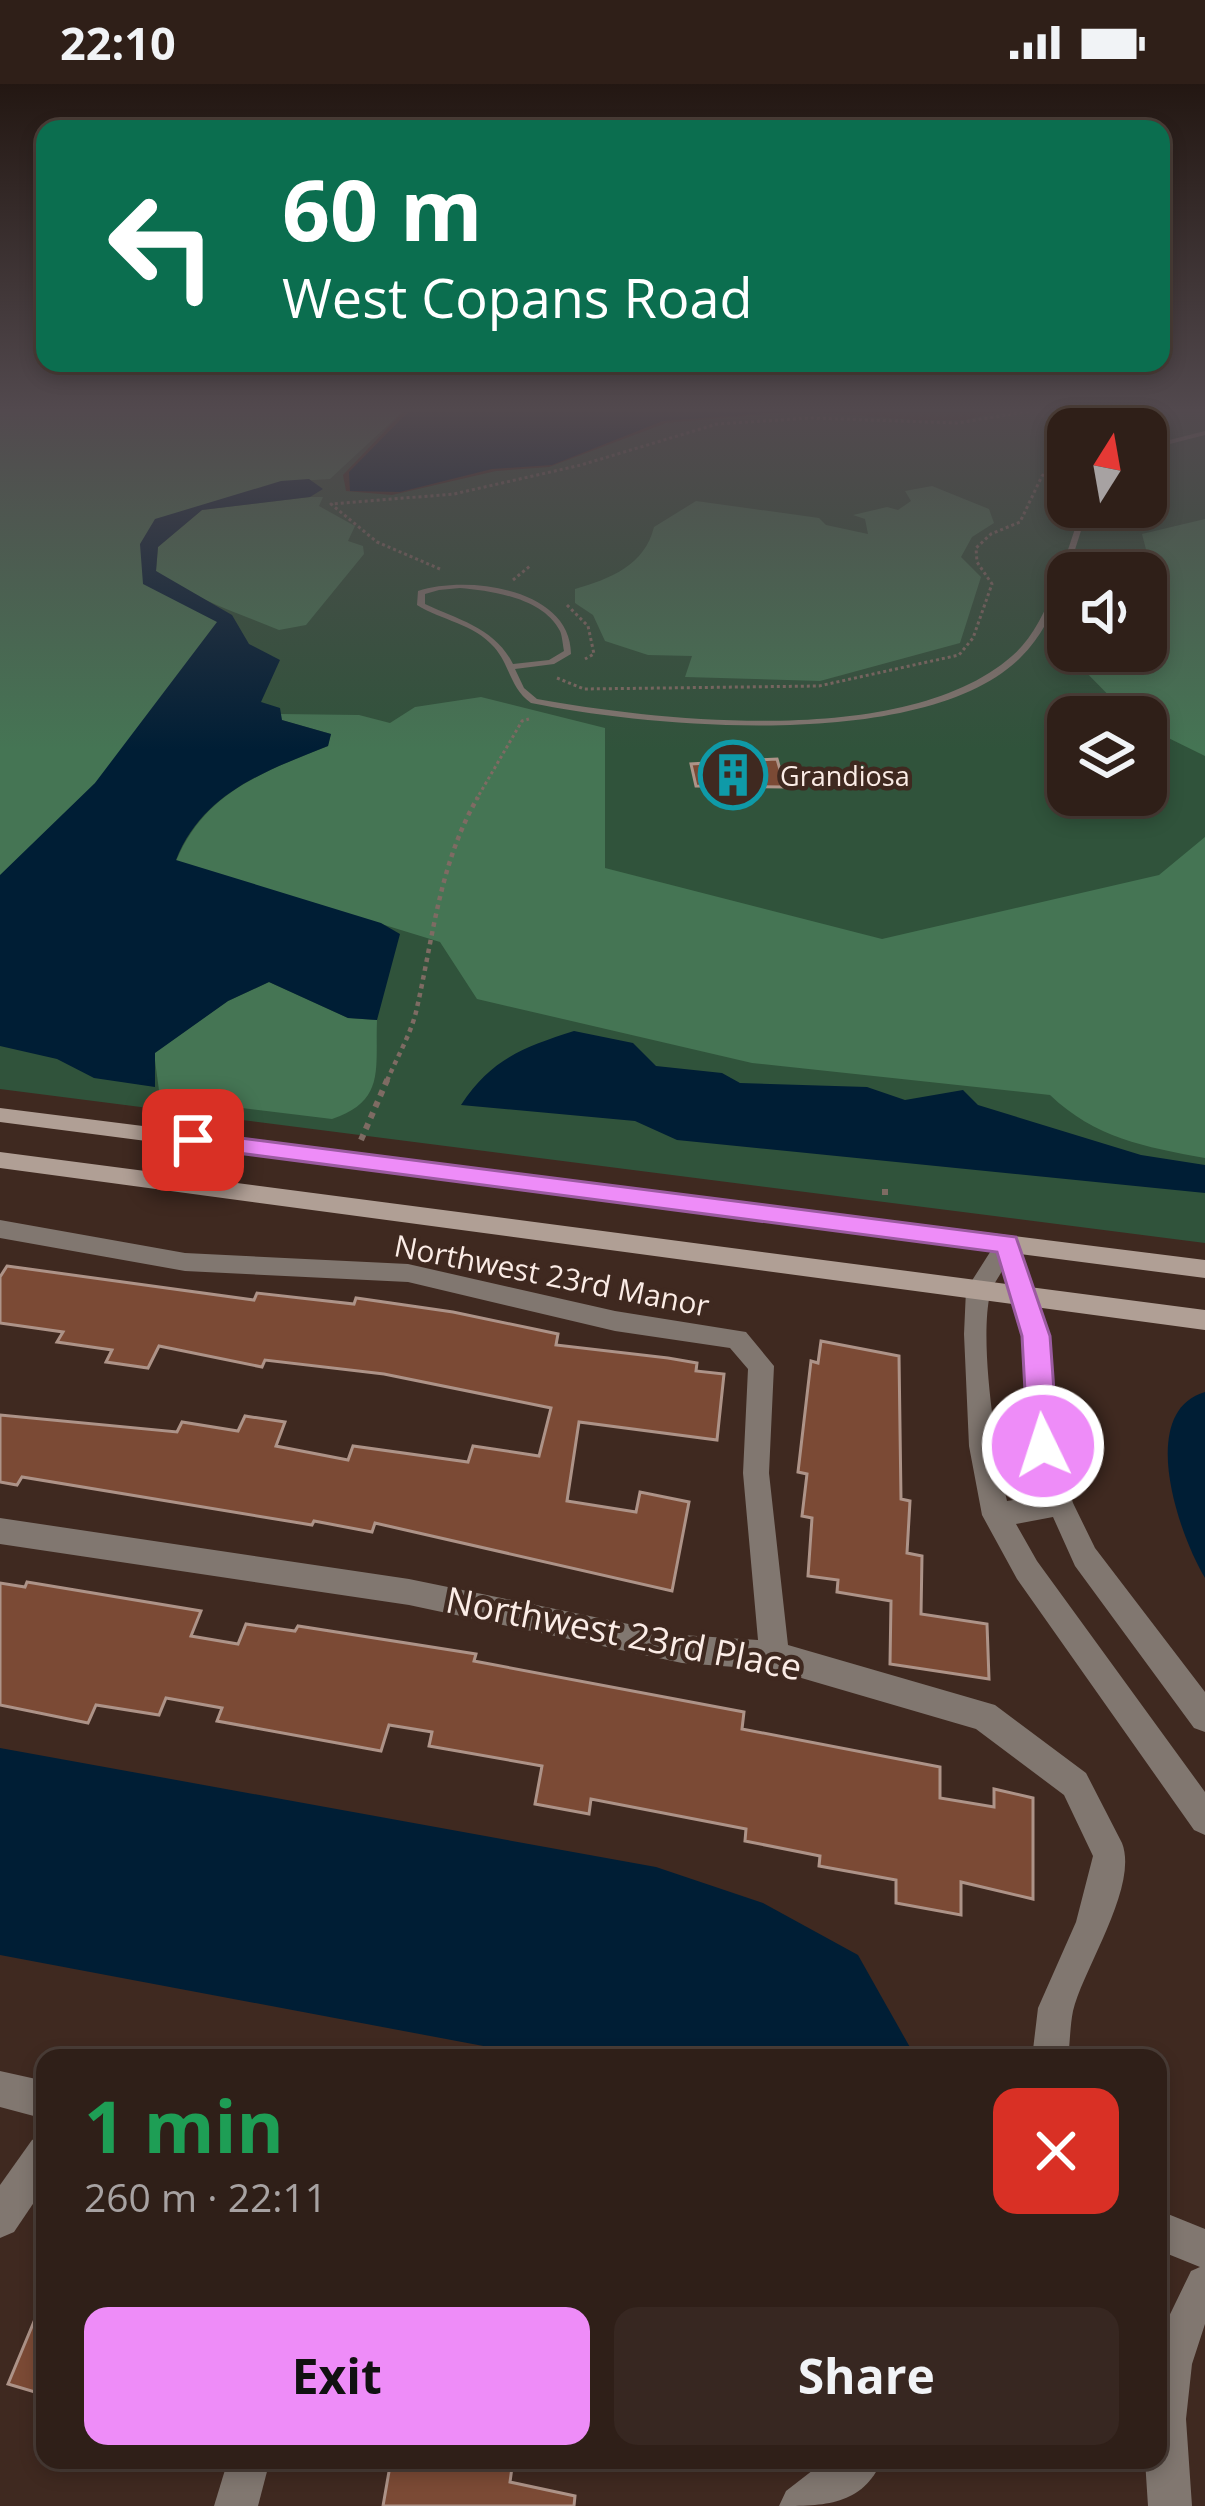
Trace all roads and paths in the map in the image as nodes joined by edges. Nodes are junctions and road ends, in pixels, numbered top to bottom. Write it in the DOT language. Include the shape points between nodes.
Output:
graph roads {
  1 [pos="358,524"];
  2 [pos="1015,524"];
  3 [pos="1077,528"];
  4 [pos="530,566"];
  5 [pos="454,571"];
  6 [pos="503,580"];
  7 [pos="510,582"];
  8 [pos="530,587"];
  9 [pos="566,604"];
  10 [pos="573,664"];
  11 [pos="510,667"];
  12 [pos="559,669"];
  13 [pos="538,716"];
  14 [pos="0,1115"];
  15 [pos="236,1145"];
  16 [pos="332,1158"];
  17 [pos="0,1160"];
  18 [pos="213,1189"];
  19 [pos="885,1189"];
  20 [pos="885,1200"];
  21 [pos="0,1228"];
  22 [pos="1007,1244"];
  23 [pos="1205,1269"];
  24 [pos="978,1290"];
  25 [pos="1027,1297"];
  26 [pos="1205,1320"];
  27 [pos="1060,1504"];
  28 [pos="996,1515"];
  29 [pos="0,1531"];
  30 [pos="774,1656"];
  31 [pos="1205,1717"];
  32 [pos="1205,1820"];
  33 [pos="1051,2049"];
  34 [pos="0,2089"];
  35 [pos="36,2098"];
  36 [pos="36,2165"];
  37 [pos="0,2218"];
  38 [pos="1167,2234"];
  39 [pos="1205,2249"];
  40 [pos="1205,2285"];
  41 [pos="1167,2360"];
  42 [pos="246,2469"];
  43 [pos="848,2469"];
  44 [pos="1165,2469"];
  45 [pos="236,2506"];
  46 [pos="801,2506"];
  47 [pos="1170,2506"];
  1 -- 5 [label="path" via="399,554"];
  2 -- 12 [label="path" via="976,548 992,584 959,655 819,686 584,689 558,682"];
  3 -- 11 [label="lane" via="1027,646 990,678 924,704 800,722 673,717 534,701 520,693"];
  4 -- 7 [label="path"];
  6 -- 7 [label="path"];
  7 -- 8 [label="path"];
  9 -- 10 [label="path" via="590,625 596,650"];
  11 -- 11 [label="lane" via="568,652 552,616 479,587 421,593 421,605 484,634"];
  13 -- 16 [label="path" via="522,722 471,805 433,914 415,1017 397,1064 362,1140"];
  14 -- 15 [label="main road"];
  15 -- 16 [label="main road"];
  15 -- 18 [label="main road"];
  16 -- 22 [label="main road"];
  17 -- 18 [label="main road"];
  18 -- 24 [label="main road"];
  19 -- 20 [label="path"];
  21 -- 30 [label="street, Northwest 23rd Manor" via="185,1262 408,1273 615,1322 737,1340 760,1366 756,1473"];
  22 -- 23 [label="main road"];
  22 -- 24 [label="street"];
  22 -- 25 [label="street"];
  24 -- 25 [label="main road"];
  24 -- 28 [label="street" via="982,1446"];
  25 -- 26 [label="main road"];
  25 -- 27 [label="street" via="1043,1446"];
  27 -- 28 [label="street"];
  27 -- 31 [label="street" via="1085,1558"];
  28 -- 32 [label="street"];
  29 -- 30 [label="street, Northwest 23rd Place" via="409,1592 682,1649"];
  30 -- 33 [label="street, Northwest 23rd Place" via="984,1716 1075,1784 1110,1855 1094,1924 1056,2008"];
  34 -- 35 [label="street"];
  36 -- 37 [label="street"];
  38 -- 39 [label="street"];
  40 -- 41 [label="street"];
  42 -- 45 [label="street"];
  43 -- 46 [label="street"];
  44 -- 47 [label="street"];
}
